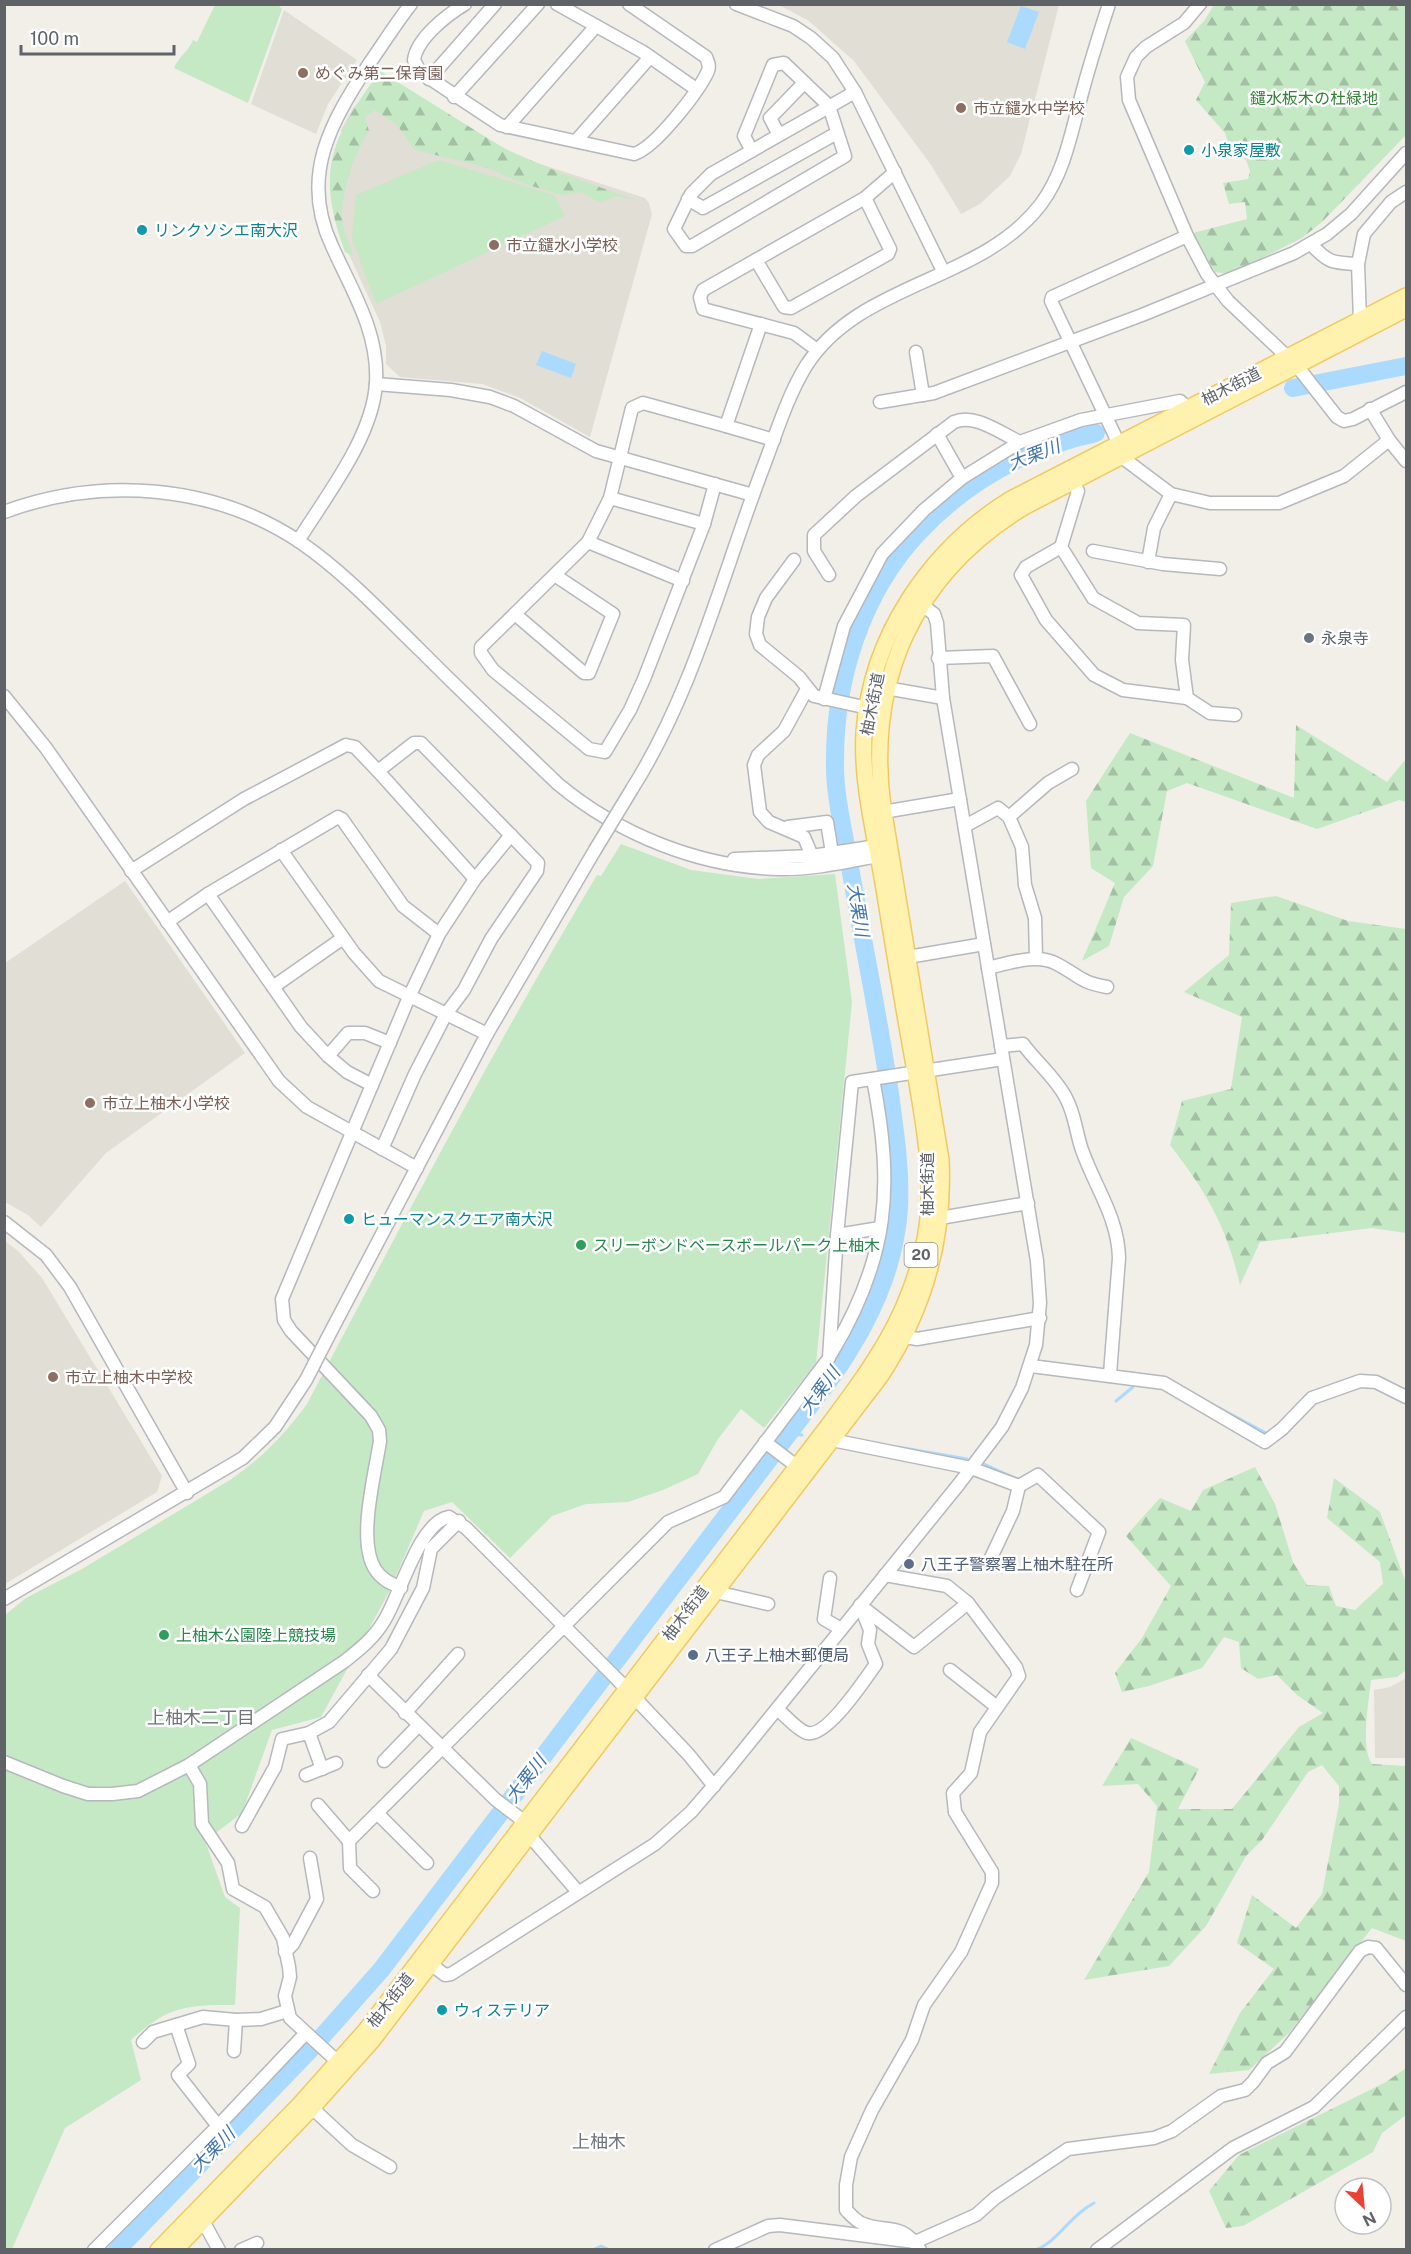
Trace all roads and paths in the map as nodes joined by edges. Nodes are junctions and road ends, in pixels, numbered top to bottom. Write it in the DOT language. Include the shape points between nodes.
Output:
graph roads {
  1 [pos="411,4"];
  2 [pos="465,4"];
  3 [pos="495,4"];
  4 [pos="538,4"];
  5 [pos="557,4"];
  6 [pos="629,4"];
  7 [pos="736,4"];
  8 [pos="1109,4"];
  9 [pos="1200,4"];
  10 [pos="596,26"];
  11 [pos="650,57"];
  12 [pos="429,79"];
  13 [pos="804,83"];
  14 [pos="696,89"];
  15 [pos="855,92"];
  16 [pos="454,97"];
  17 [pos="829,106"];
  18 [pos="507,127"];
  19 [pos="837,133"];
  20 [pos="779,135"];
  21 [pos="576,141"];
  22 [pos="752,151"];
  23 [pos="1407,153"];
  24 [pos="895,172"];
  25 [pos="1407,192"];
  26 [pos="865,198"];
  27 [pos="688,199"];
  28 [pos="1187,236"];
  29 [pos="1311,244"];
  30 [pos="756,260"];
  31 [pos="1358,264"];
  32 [pos="943,271"];
  33 [pos="1215,285"];
  34 [pos="1407,296"];
  35 [pos="1407,309"];
  36 [pos="1360,320"];
  37 [pos="761,324"];
  38 [pos="1068,341"];
  39 [pos="817,350"];
  40 [pos="916,352"];
  41 [pos="1297,367"];
  42 [pos="376,384"];
  43 [pos="1407,392"];
  44 [pos="923,395"];
  45 [pos="880,402"];
  46 [pos="1188,408"];
  47 [pos="1370,409"];
  48 [pos="1105,418"];
  49 [pos="726,426"];
  50 [pos="937,434"];
  51 [pos="774,440"];
  52 [pos="1389,440"];
  53 [pos="1020,442"];
  54 [pos="1119,445"];
  55 [pos="620,458"];
  56 [pos="1407,461"];
  57 [pos="962,478"];
  58 [pos="1073,481"];
  59 [pos="715,484"];
  60 [pos="1171,494"];
  61 [pos="753,495"];
  62 [pos="610,498"];
  63 [pos="4,512"];
  64 [pos="704,524"];
  65 [pos="298,541"];
  66 [pos="588,542"];
  67 [pos="1061,547"];
  68 [pos="1093,551"];
  69 [pos="794,561"];
  70 [pos="1148,562"];
  71 [pos="1220,569"];
  72 [pos="829,575"];
  73 [pos="556,576"];
  74 [pos="683,581"];
  75 [pos="916,600"];
  76 [pos="516,615"];
  77 [pos="938,658"];
  78 [pos="886,688"];
  79 [pos="807,689"];
  80 [pos="4,696"];
  81 [pos="943,698"];
  82 [pos="1187,698"];
  83 [pos="826,700"];
  84 [pos="868,708"];
  85 [pos="1235,715"];
  86 [pos="1030,724"];
  87 [pos="1072,769"];
  88 [pos="378,771"];
  89 [pos="960,799"];
  90 [pos="884,812"];
  91 [pos="1009,817"];
  92 [pos="965,826"];
  93 [pos="787,828"];
  94 [pos="511,835"];
  95 [pos="281,850"];
  96 [pos="882,850"];
  97 [pos="812,856"];
  98 [pos="837,856"];
  99 [pos="712,859"];
  100 [pos="131,871"];
  101 [pos="475,879"];
  102 [pos="208,894"];
  103 [pos="167,922"];
  104 [pos="439,934"];
  105 [pos="344,938"];
  106 [pos="984,944"];
  107 [pos="908,957"];
  108 [pos="1036,958"];
  109 [pos="988,968"];
  110 [pos="273,987"];
  111 [pos="1107,987"];
  112 [pos="409,997"];
  113 [pos="446,1014"];
  114 [pos="487,1034"];
  115 [pos="390,1043"];
  116 [pos="1002,1053"];
  117 [pos="328,1056"];
  118 [pos="921,1071"];
  119 [pos="875,1079"];
  120 [pos="372,1085"];
  121 [pos="352,1132"];
  122 [pos="382,1149"];
  123 [pos="417,1168"];
  124 [pos="1028,1203"];
  125 [pos="940,1218"];
  126 [pos="4,1222"];
  127 [pos="880,1228"];
  128 [pos="837,1235"];
  129 [pos="1040,1318"];
  130 [pos="905,1337"];
  131 [pos="829,1358"];
  132 [pos="1031,1366"];
  133 [pos="1110,1374"];
  134 [pos="1407,1397"];
  135 [pos="832,1440"];
  136 [pos="766,1442"];
  137 [pos="796,1466"];
  138 [pos="971,1467"];
  139 [pos="1019,1486"];
  140 [pos="187,1493"];
  141 [pos="459,1521"];
  142 [pos="989,1562"];
  143 [pos="885,1575"];
  144 [pos="830,1578"];
  145 [pos="401,1588"];
  146 [pos="1077,1590"];
  147 [pos="716,1592"];
  148 [pos="4,1599"];
  149 [pos="968,1603"];
  150 [pos="768,1604"];
  151 [pos="860,1605"];
  152 [pos="564,1626"];
  153 [pos="841,1629"];
  154 [pos="458,1654"];
  155 [pos="950,1670"];
  156 [pos="368,1675"];
  157 [pos="626,1689"];
  158 [pos="997,1707"];
  159 [pos="777,1709"];
  160 [pos="405,1713"];
  161 [pos="418,1726"];
  162 [pos="309,1733"];
  163 [pos="442,1748"];
  164 [pos="384,1761"];
  165 [pos="4,1762"];
  166 [pos="336,1763"];
  167 [pos="189,1765"];
  168 [pos="322,1769"];
  169 [pos="306,1775"];
  170 [pos="714,1786"];
  171 [pos="318,1805"];
  172 [pos="377,1813"];
  173 [pos="523,1824"];
  174 [pos="242,1826"];
  175 [pos="349,1841"];
  176 [pos="310,1858"];
  177 [pos="427,1863"];
  178 [pos="373,1891"];
  179 [pos="578,1892"];
  180 [pos="285,1952"];
  181 [pos="427,1962"];
  182 [pos="1407,1985"];
  183 [pos="287,2011"];
  184 [pos="1407,2017"];
  185 [pos="236,2020"];
  186 [pos="176,2025"];
  187 [pos="307,2035"];
  188 [pos="143,2042"];
  189 [pos="234,2051"];
  190 [pos="338,2062"];
  191 [pos="312,2108"];
  192 [pos="218,2126"];
  193 [pos="390,2167"];
  194 [pos="203,2221"];
  195 [pos="257,2243"];
  196 [pos="917,2246"];
  197 [pos="94,2250"];
  198 [pos="159,2250"];
  199 [pos="175,2250"];
  200 [pos="219,2250"];
  201 [pos="242,2250"];
  202 [pos="715,2250"];
  203 [pos="1097,2250"];
  1 -- 42 [label="street" via="333,121 320,170 323,221 369,326"];
  2 -- 12 [label="street" via="446,17 415,54 416,67"];
  3 -- 12 [label="street"];
  4 -- 16 [label="street"];
  5 -- 10 [label="street"];
  6 -- 14 [label="street" via="706,57 708,70"];
  7 -- 15 [label="street" via="782,20 811,38 833,58"];
  8 -- 32 [label="street" via="1055,183 1013,233"];
  9 -- 28 [label="street" via="1184,23 1140,51 1130,65 1126,83 1131,106"];
  10 -- 11 [label="street"];
  10 -- 18 [label="street"];
  11 -- 14 [label="street"];
  11 -- 21 [label="street"];
  12 -- 16 [label="street"];
  13 -- 17 [label="street"];
  13 -- 20 [label="street" via="770,118"];
  13 -- 22 [label="street" via="783,63 772,65 744,136"];
  14 -- 21 [label="street" via="640,152"];
  15 -- 17 [label="street"];
  15 -- 24 [label="street"];
  16 -- 18 [label="street"];
  17 -- 19 [label="street"];
  17 -- 20 [label="street"];
  18 -- 21 [label="street"];
  19 -- 27 [label="street" via="703,208"];
  19 -- 27 [label="street" via="845,156 842,160 692,246 686,246 674,229"];
  20 -- 22 [label="street"];
  22 -- 27 [label="street" via="711,174"];
  23 -- 29 [label="street" via="1351,214"];
  24 -- 26 [label="street"];
  24 -- 32 [label="street"];
  25 -- 31 [label="street" via="1391,202 1364,234"];
  26 -- 30 [label="street"];
  26 -- 30 [label="street" via="890,249 888,254 791,308 784,307"];
  28 -- 33 [label="street"];
  28 -- 38 [label="street" via="1052,297"];
  29 -- 31 [label="street" via="1332,263"];
  29 -- 33 [label="street"];
  30 -- 37 [label="street" via="703,290 700,304 703,309"];
  31 -- 36 [label="street"];
  32 -- 39 [label="street" via="855,316"];
  33 -- 38 [label="street"];
  33 -- 41 [label="street"];
  34 -- 36 [label="main road, 柚木街道 / 20"];
  35 -- 41 [label="main road, 柚木街道 / 20"];
  36 -- 41 [label="main road, 柚木街道 / 20"];
  37 -- 39 [label="street" via="794,333"];
  37 -- 49 [label="street"];
  38 -- 44 [label="street"];
  38 -- 48 [label="street"];
  39 -- 51 [label="street" via="795,386"];
  40 -- 44 [label="street"];
  41 -- 46 [label="main road, 柚木街道 / 20"];
  41 -- 47 [label="street" via="1337,417 1344,421 1353,419"];
  41 -- 54 [label="main road, 柚木街道 / 20"];
  42 -- 55 [label="street" via="490,397 514,406 578,443"];
  42 -- 65 [label="street" via="372,409 360,440"];
  43 -- 47 [label="street"];
  44 -- 45 [label="street"];
  46 -- 48 [label="street" via="1180,401"];
  46 -- 54 [label="main road, 柚木街道 / 20"];
  47 -- 52 [label="street"];
  48 -- 53 [label="street" via="1081,420"];
  48 -- 54 [label="street"];
  49 -- 51 [label="street"];
  49 -- 55 [label="street" via="643,403 632,408"];
  50 -- 53 [label="street" via="962,418"];
  50 -- 57 [label="street"];
  50 -- 72 [label="street" via="856,496 814,535 814,550"];
  51 -- 61 [label="street"];
  52 -- 56 [label="street"];
  52 -- 60 [label="street" via="1344,476 1279,502 1210,503"];
  53 -- 57 [label="street"];
  54 -- 58 [label="main road, 柚木街道 / 20"];
  54 -- 60 [label="street" via="1131,466"];
  54 -- 75 [label="main road, 柚木街道 / 20" via="987,514 945,551"];
  55 -- 59 [label="street"];
  55 -- 62 [label="street"];
  57 -- 83 [label="street" via="882,554 844,626"];
  58 -- 67 [label="street" via="1078,491"];
  58 -- 75 [label="main road, 柚木街道 / 20" via="988,531"];
  59 -- 61 [label="street"];
  59 -- 64 [label="street"];
  60 -- 70 [label="street" via="1154,528"];
  61 -- 114 [label="street, bridge" via="673,713"];
  62 -- 64 [label="street"];
  62 -- 66 [label="street"];
  63 -- 65 [label="street" via="63,495 139,490 216,504 262,521"];
  64 -- 74 [label="street"];
  65 -- 99 [label="street" via="356,587 570,794 640,836"];
  66 -- 73 [label="street"];
  66 -- 74 [label="street"];
  67 -- 82 [label="street" via="1093,598 1138,623 1184,624 1182,660"];
  67 -- 82 [label="street" via="1026,567 1022,575 1046,620 1094,675 1123,690"];
  68 -- 70 [label="street"];
  69 -- 79 [label="street" via="766,598 756,634 760,645 799,677"];
  70 -- 71 [label="street"];
  73 -- 76 [label="street"];
  73 -- 76 [label="street" via="613,614 589,672 584,674"];
  74 -- 76 [label="street" via="630,710 605,752 599,753 577,741 501,677 481,653 482,646"];
  75 -- 77 [label="street" via="934,614"];
  75 -- 78 [label="main road, 柚木街道 / 20"];
  75 -- 84 [label="main road, 柚木街道 / 20" via="889,638"];
  77 -- 81 [label="street"];
  77 -- 86 [label="street" via="993,656"];
  78 -- 81 [label="street"];
  78 -- 90 [label="main road, 柚木街道 / 20" via="878,749"];
  79 -- 83 [label="street"];
  79 -- 93 [label="street" via="784,731 758,755 754,765 760,812 769,822"];
  80 -- 100 [label="street" via="35,732"];
  81 -- 89 [label="street"];
  82 -- 85 [label="street" via="1210,713"];
  83 -- 84 [label="street"];
  84 -- 96 [label="main road, 柚木街道 / 20" via="864,765"];
  87 -- 91 [label="street" via="1048,783"];
  88 -- 94 [label="street" via="414,743 421,743"];
  88 -- 100 [label="street" via="355,747 346,746 244,799"];
  88 -- 101 [label="street"];
  89 -- 90 [label="street"];
  89 -- 92 [label="street"];
  90 -- 96 [label="main road, 柚木街道 / 20"];
  91 -- 92 [label="street" via="998,808"];
  91 -- 108 [label="street" via="1024,856 1025,885 1035,918"];
  92 -- 106 [label="street"];
  93 -- 97 [label="street" via="804,837"];
  93 -- 98 [label="street" via="827,822"];
  94 -- 101 [label="street"];
  94 -- 113 [label="street" via="538,863 537,871"];
  95 -- 102 [label="street"];
  95 -- 104 [label="street" via="338,817 342,819 403,906"];
  95 -- 105 [label="street"];
  96 -- 98 [label="street"];
  96 -- 107 [label="main road, 柚木街道 / 20"];
  96 -- 118 [label="main road, 柚木街道 / 20"];
  97 -- 98 [label="street"];
  97 -- 99 [label="street"];
  98 -- 99 [label="street" via="780,869 741,867"];
  100 -- 103 [label="street"];
  101 -- 104 [label="street"];
  102 -- 103 [label="street"];
  102 -- 110 [label="street"];
  103 -- 121 [label="street" via="279,1081 307,1107"];
  104 -- 112 [label="street"];
  105 -- 110 [label="street"];
  105 -- 112 [label="street" via="369,972"];
  106 -- 107 [label="street"];
  106 -- 109 [label="street"];
  107 -- 118 [label="main road, 柚木街道 / 20"];
  108 -- 109 [label="street"];
  108 -- 111 [label="street" via="1057,963 1086,983"];
  109 -- 116 [label="street"];
  110 -- 117 [label="street" via="301,1027"];
  112 -- 113 [label="street"];
  112 -- 115 [label="street"];
  113 -- 114 [label="street"];
  113 -- 122 [label="street"];
  114 -- 123 [label="street"];
  115 -- 117 [label="street" via="364,1033 348,1033"];
  115 -- 120 [label="street"];
  116 -- 118 [label="street"];
  116 -- 124 [label="street"];
  116 -- 133 [label="street" via="1023,1044 1061,1089 1108,1205 1119,1258"];
  117 -- 120 [label="street"];
  118 -- 119 [label="street"];
  118 -- 125 [label="main road, 柚木街道 / 20" via="941,1160"];
  118 -- 137 [label="main road, 柚木街道 / 20" via="929,1188 927,1219 906,1303 887,1343"];
  119 -- 127 [label="street" via="885,1151"];
  119 -- 128 [label="street" via="852,1082"];
  120 -- 121 [label="street"];
  121 -- 122 [label="street"];
  121 -- 145 [label="street" via="287,1284 282,1312 294,1336 371,1416 379,1430 367,1543 378,1574"];
  122 -- 123 [label="street"];
  123 -- 140 [label="street, bridge" via="286,1412 243,1458"];
  124 -- 125 [label="street"];
  124 -- 129 [label="street" via="1039,1275"];
  125 -- 130 [label="main road, 柚木街道 / 20" via="927,1284"];
  126 -- 140 [label="street" via="46,1255 70,1287"];
  127 -- 128 [label="street"];
  127 -- 131 [label="street" via="864,1292"];
  128 -- 131 [label="street"];
  129 -- 130 [label="street" via="917,1339"];
  129 -- 132 [label="street"];
  130 -- 135 [label="main road, 柚木街道 / 20"];
  131 -- 136 [label="street"];
  132 -- 133 [label="street"];
  132 -- 138 [label="street" via="1010,1414"];
  133 -- 134 [label="street" via="1164,1383 1265,1442 1312,1398 1360,1381 1376,1382"];
  135 -- 137 [label="main road, 柚木街道 / 20"];
  135 -- 138 [label="street"];
  136 -- 137 [label="street"];
  136 -- 152 [label="street" via="724,1497 668,1522"];
  137 -- 147 [label="main road, 柚木街道 / 20"];
  137 -- 157 [label="main road, 柚木街道 / 20"];
  138 -- 139 [label="street"];
  138 -- 143 [label="street"];
  139 -- 142 [label="street" via="1013,1511"];
  139 -- 146 [label="street" via="1038,1475 1099,1532"];
  140 -- 148 [label="street"];
  141 -- 145 [label="street" via="444,1518 432,1527"];
  141 -- 152 [label="street"];
  141 -- 156 [label="street" via="431,1549 415,1607 391,1648"];
  143 -- 149 [label="street" via="947,1586"];
  143 -- 151 [label="street"];
  144 -- 153 [label="street" via="824,1619"];
  145 -- 167 [label="street" via="378,1632 360,1649"];
  147 -- 150 [label="street"];
  147 -- 157 [label="main road, 柚木街道 / 20"];
  149 -- 151 [label="street" via="914,1647"];
  149 -- 158 [label="street" via="1020,1676"];
  151 -- 153 [label="street"];
  151 -- 159 [label="street" via="870,1630 868,1644 876,1664 838,1714 810,1734"];
  152 -- 157 [label="street"];
  152 -- 163 [label="street"];
  153 -- 159 [label="street"];
  154 -- 160 [label="street"];
  155 -- 158 [label="street"];
  156 -- 160 [label="street"];
  156 -- 162 [label="street" via="329,1722"];
  157 -- 170 [label="street"];
  157 -- 173 [label="main road, 柚木街道 / 20"];
  158 -- 196 [label="street" via="980,1732 971,1773 953,1794 952,1803 992,1872 992,1883 961,1952 924,2005 912,2040 872,2110 851,2157 846,2185 846,2210 853,2217 861,2223 908,2234"];
  159 -- 170 [label="street"];
  160 -- 161 [label="street"];
  161 -- 163 [label="street"];
  161 -- 164 [label="street"];
  162 -- 168 [label="street"];
  162 -- 174 [label="street" via="282,1738 275,1767"];
  163 -- 172 [label="street"];
  163 -- 173 [label="street"];
  165 -- 167 [label="street" via="63,1786 100,1795 138,1791"];
  166 -- 168 [label="street"];
  167 -- 180 [label="street" via="200,1784 202,1824 228,1863 233,1889 266,1907"];
  168 -- 169 [label="street"];
  170 -- 179 [label="street" via="662,1839"];
  171 -- 175 [label="street"];
  172 -- 175 [label="street"];
  172 -- 177 [label="street"];
  173 -- 179 [label="street"];
  173 -- 181 [label="main road, 柚木街道 / 20"];
  175 -- 178 [label="street" via="350,1868"];
  176 -- 180 [label="street" via="317,1899"];
  179 -- 181 [label="street" via="451,1974 445,1975"];
  180 -- 183 [label="street" via="290,1977 285,1996"];
  181 -- 190 [label="main road, 柚木街道 / 20"];
  181 -- 191 [label="main road, 柚木街道 / 20" via="372,2041"];
  182 -- 196 [label="street" via="1377,1948 1360,1951 1285,2052 1267,2063 1245,2090 1221,2096 1172,2131 1154,2138 1068,2149 994,2198 976,2215"];
  183 -- 185 [label="street" via="261,2019"];
  183 -- 187 [label="street"];
  184 -- 203 [label="street" via="1314,2107 1233,2148"];
  185 -- 186 [label="street" via="210,2016"];
  185 -- 189 [label="street"];
  186 -- 188 [label="street" via="153,2032"];
  186 -- 192 [label="street" via="189,2064 178,2075"];
  187 -- 190 [label="street"];
  187 -- 192 [label="street"];
  190 -- 198 [label="main road, 柚木街道 / 20"];
  191 -- 193 [label="street" via="352,2145"];
  191 -- 194 [label="main road, 柚木街道 / 20"];
  192 -- 197 [label="street"];
  194 -- 199 [label="main road, 柚木街道 / 20"];
  194 -- 200 [label="street"];
  195 -- 201 [label="street"];
  196 -- 202 [label="street" via="780,2225 768,2226"];
}
